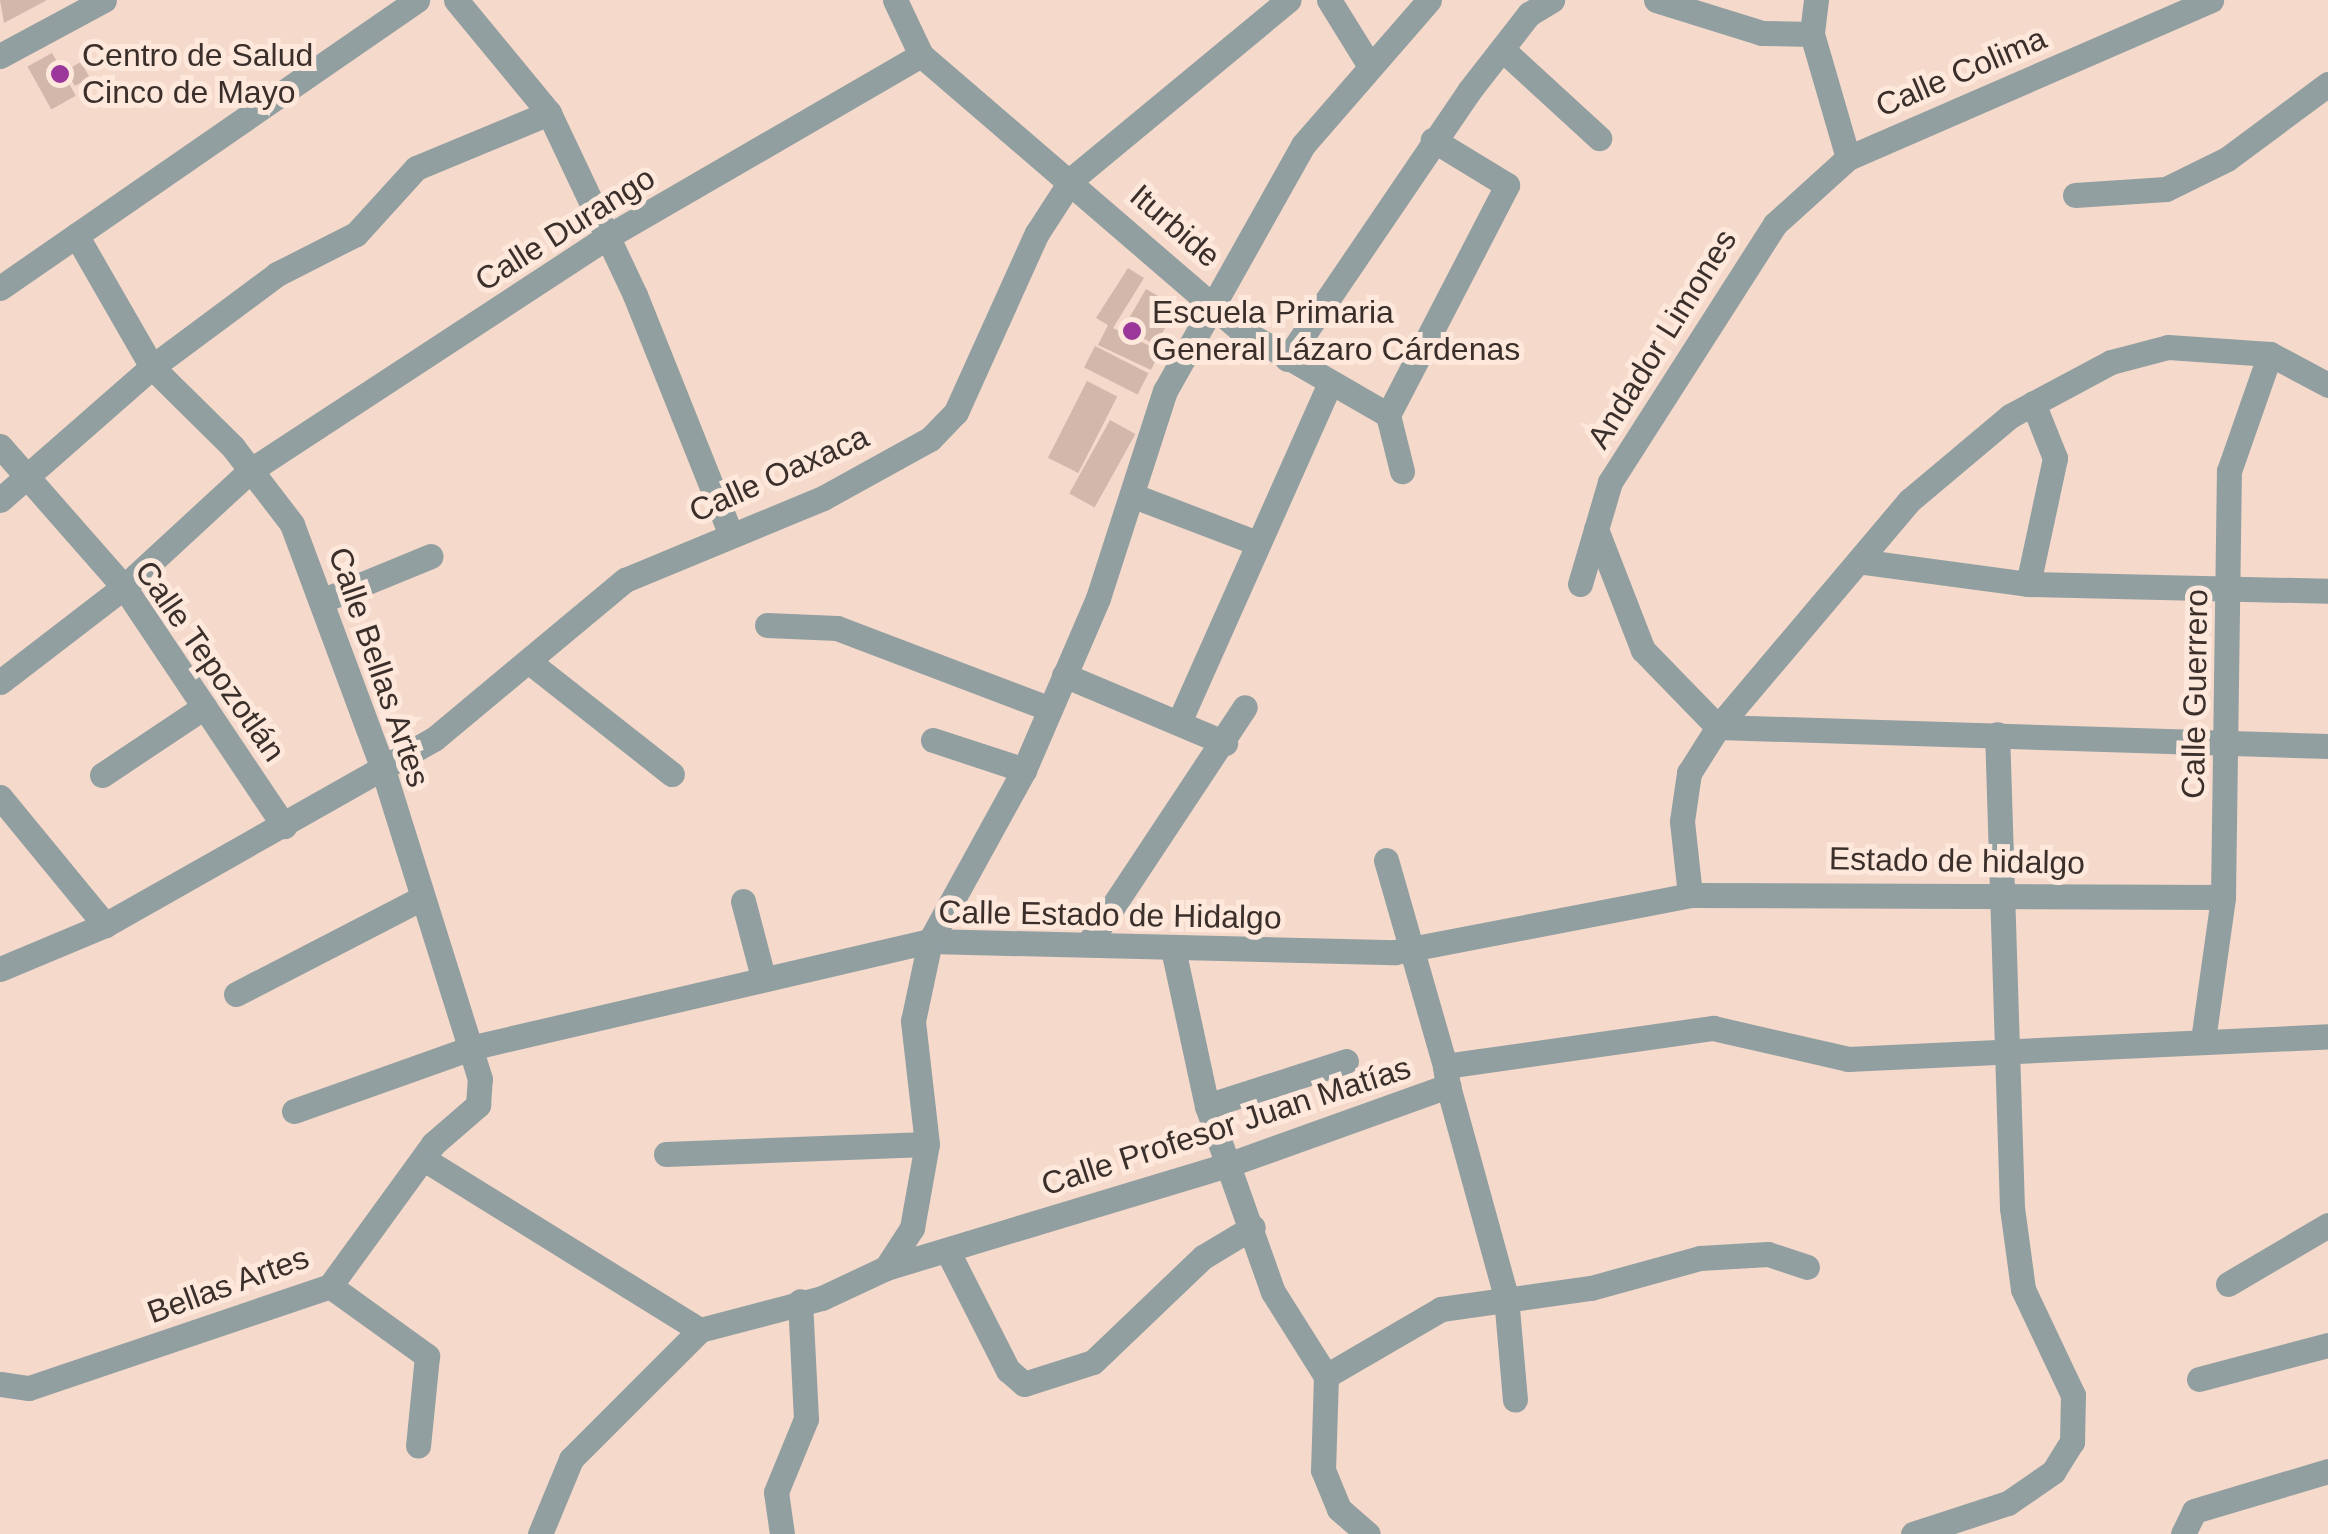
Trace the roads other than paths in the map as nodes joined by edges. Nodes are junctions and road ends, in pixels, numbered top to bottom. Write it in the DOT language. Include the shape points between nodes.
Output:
graph roads {
  1 [pos="104,0"];
  2 [pos="417,0"];
  3 [pos="456,0"];
  4 [pos="895,0"];
  5 [pos="1288,0"];
  6 [pos="1328,0"];
  7 [pos="1429,0"];
  8 [pos="1552,0"];
  9 [pos="1656,0"];
  10 [pos="2211,0"];
  11 [pos="1819,2"];
  12 [pos="1812,34"];
  13 [pos="1502,48"];
  14 [pos="921,55"];
  15 [pos="0,56"];
  16 [pos="1370,66"];
  17 [pos="2328,84"];
  18 [pos="549,113"];
  19 [pos="1599,138"];
  20 [pos="1432,140"];
  21 [pos="1848,158"];
  22 [pos="1072,179"];
  23 [pos="2075,195"];
  24 [pos="76,235"];
  25 [pos="607,237"];
  26 [pos="0,288"];
  27 [pos="1210,300"];
  28 [pos="2270,354"];
  29 [pos="1288,359"];
  30 [pos="152,367"];
  31 [pos="1330,383"];
  32 [pos="2328,386"];
  33 [pos="2033,403"];
  34 [pos="1388,415"];
  35 [pos="0,446"];
  36 [pos="251,470"];
  37 [pos="1402,471"];
  38 [pos="22,482"];
  39 [pos="1134,496"];
  40 [pos="0,500"];
  41 [pos="1596,529"];
  42 [pos="730,532"];
  43 [pos="1257,543"];
  44 [pos="430,556"];
  45 [pos="1865,562"];
  46 [pos="1580,584"];
  47 [pos="2028,584"];
  48 [pos="124,587"];
  49 [pos="2229,590"];
  50 [pos="2328,591"];
  51 [pos="326,599"];
  52 [pos="767,625"];
  53 [pos="532,664"];
  54 [pos="1064,675"];
  55 [pos="0,682"];
  56 [pos="204,706"];
  57 [pos="1048,708"];
  58 [pos="1245,708"];
  59 [pos="1180,720"];
  60 [pos="1718,727"];
  61 [pos="1997,734"];
  62 [pos="934,740"];
  63 [pos="1225,742"];
  64 [pos="2229,746"];
  65 [pos="2328,746"];
  66 [pos="384,768"];
  67 [pos="1024,770"];
  68 [pos="672,774"];
  69 [pos="102,775"];
  70 [pos="0,797"];
  71 [pos="284,826"];
  72 [pos="1386,860"];
  73 [pos="1690,895"];
  74 [pos="2008,897"];
  75 [pos="2223,897"];
  76 [pos="418,900"];
  77 [pos="743,901"];
  78 [pos="105,925"];
  79 [pos="930,942"];
  80 [pos="1088,944"];
  81 [pos="1410,949"];
  82 [pos="1173,950"];
  83 [pos="0,969"];
  84 [pos="763,977"];
  85 [pos="236,994"];
  86 [pos="2328,1036"];
  87 [pos="2203,1040"];
  88 [pos="474,1047"];
  89 [pos="2010,1049"];
  90 [pos="1346,1061"];
  91 [pos="1446,1076"];
  92 [pos="1206,1106"];
  93 [pos="294,1111"];
  94 [pos="926,1144"];
  95 [pos="666,1154"];
  96 [pos="426,1161"];
  97 [pos="1230,1164"];
  98 [pos="2328,1224"];
  99 [pos="1253,1228"];
  100 [pos="947,1250"];
  101 [pos="1807,1267"];
  102 [pos="886,1268"];
  103 [pos="2228,1284"];
  104 [pos="330,1286"];
  105 [pos="1506,1297"];
  106 [pos="800,1301"];
  107 [pos="700,1330"];
  108 [pos="2328,1345"];
  109 [pos="1326,1376"];
  110 [pos="2199,1378"];
  111 [pos="0,1384"];
  112 [pos="1515,1400"];
  113 [pos="418,1446"];
  114 [pos="2328,1471"];
  115 [pos="2184,1526"];
  116 [pos="540,1534"];
  117 [pos="782,1534"];
  118 [pos="1368,1534"];
  119 [pos="1913,1534"];
  1 -- 15 [label="street"];
  2 -- 24 [label="street"];
  3 -- 18 [label="street"];
  4 -- 14 [label="street"];
  5 -- 22 [label="street, Calle Oaxaca"];
  6 -- 16 [label="street"];
  7 -- 16 [label="street"];
  8 -- 13 [label="street"];
  9 -- 12 [label="street" via="1762,33"];
  10 -- 21 [label="street, Calle Colima"];
  11 -- 12 [label="street"];
  12 -- 21 [label="street"];
  13 -- 19 [label="street"];
  13 -- 20 [label="street"];
  14 -- 22 [label="street, Iturbide"];
  14 -- 25 [label="street, Calle Durango"];
  16 -- 27 [label="street" via="1304,145"];
  17 -- 23 [label="street" via="2227,159 2166,189"];
  18 -- 25 [label="street"];
  18 -- 30 [label="street" via="416,168 356,234 277,274"];
  20 -- 29 [label="street"];
  20 -- 34 [label="street" via="1507,185"];
  21 -- 41 [label="street, Andador Limones" via="1775,224 1716,305 1610,482"];
  22 -- 27 [label="street, Iturbide"];
  22 -- 42 [label="street, Calle Oaxaca" via="1037,233 956,412 930,439 823,498"];
  24 -- 26 [label="street"];
  24 -- 30 [label="street, Calle Bellas Artes"];
  25 -- 36 [label="street, Calle Durango"];
  25 -- 42 [label="street"];
  27 -- 29 [label="street, Iturbide"];
  27 -- 39 [label="street" via="1165,391"];
  28 -- 32 [label="street"];
  28 -- 33 [label="street" via="2168,348 2111,362"];
  28 -- 49 [label="street, Calle Guerrero" via="2230,471"];
  29 -- 31 [label="street, Iturbide"];
  30 -- 36 [label="street, Calle Bellas Artes"];
  30 -- 38 [label="street"];
  31 -- 34 [label="street, Iturbide"];
  31 -- 43 [label="street"];
  33 -- 45 [label="street" via="1910,500"];
  33 -- 47 [label="street" via="2055,458"];
  34 -- 37 [label="street"];
  35 -- 38 [label="street, Calle Tepozotlán"];
  36 -- 48 [label="street, Calle Durango"];
  36 -- 51 [label="street, Calle Bellas Artes" via="292,524"];
  38 -- 40 [label="street"];
  38 -- 48 [label="street, Calle Tepozotlán"];
  39 -- 43 [label="street"];
  39 -- 54 [label="street"];
  41 -- 46 [label="street, Andador Limones"];
  41 -- 60 [label="street" via="1644,650"];
  42 -- 53 [label="street, Calle Oaxaca" via="625,580"];
  43 -- 59 [label="street"];
  44 -- 51 [label="street"];
  45 -- 47 [label="street"];
  45 -- 60 [label="street"];
  47 -- 49 [label="street"];
  48 -- 55 [label="street, Calle Durango"];
  48 -- 56 [label="street, Calle Tepozotlán"];
  49 -- 50 [label="street"];
  49 -- 64 [label="street, Calle Guerrero"];
  51 -- 66 [label="street, Calle Bellas Artes"];
  52 -- 57 [label="street" via="838,628"];
  53 -- 66 [label="street, Calle Oaxaca"];
  53 -- 68 [label="street"];
  54 -- 57 [label="street"];
  54 -- 59 [label="street"];
  56 -- 69 [label="street"];
  56 -- 71 [label="street, Calle Tepozotlán"];
  57 -- 67 [label="street"];
  58 -- 63 [label="street"];
  59 -- 63 [label="street"];
  60 -- 61 [label="street"];
  60 -- 73 [label="street" via="1689,773 1682,821"];
  61 -- 64 [label="street"];
  61 -- 74 [label="street"];
  62 -- 67 [label="street"];
  63 -- 80 [label="street"];
  64 -- 65 [label="street"];
  64 -- 75 [label="street, Calle Guerrero"];
  66 -- 71 [label="street, Calle Oaxaca"];
  66 -- 76 [label="street, Calle Bellas Artes"];
  67 -- 79 [label="street"];
  70 -- 78 [label="street"];
  71 -- 78 [label="street, Calle Oaxaca"];
  72 -- 81 [label="street"];
  73 -- 74 [label="street, Estado de hidalgo"];
  73 -- 81 [label="street, Calle Estado de Hidalgo"];
  74 -- 75 [label="street, Estado de hidalgo"];
  74 -- 89 [label="street"];
  75 -- 87 [label="street, Calle Guerrero"];
  76 -- 85 [label="street"];
  76 -- 88 [label="street, Calle Bellas Artes"];
  77 -- 84 [label="street"];
  78 -- 83 [label="street, Calle Oaxaca"];
  79 -- 80 [label="street, Calle Estado de Hidalgo"];
  79 -- 84 [label="street, Calle Estado de Hidalgo"];
  79 -- 94 [label="street" via="913,1021"];
  80 -- 82 [label="street, Calle Estado de Hidalgo"];
  81 -- 82 [label="street, Calle Estado de Hidalgo"];
  81 -- 91 [label="street"];
  82 -- 92 [label="street"];
  84 -- 88 [label="street, Calle Estado de Hidalgo"];
  86 -- 87 [label="street, Calle Profesor Juan Matías"];
  87 -- 89 [label="street, Calle Profesor Juan Matías"];
  88 -- 93 [label="street, Calle Estado de Hidalgo"];
  88 -- 96 [label="street, Calle Bellas Artes" via="478,1105"];
  89 -- 91 [label="street, Calle Profesor Juan Matías" via="1848,1058 1684,1029"];
  89 -- 119 [label="street" via="2023,1289 2074,1396 2072,1442 2037,1486 1984,1515"];
  90 -- 92 [label="street"];
  91 -- 97 [label="street, Calle Profesor Juan Matías"];
  91 -- 105 [label="street"];
  92 -- 97 [label="street"];
  94 -- 95 [label="street"];
  94 -- 102 [label="street" via="912,1228"];
  96 -- 104 [label="street, Bellas Artes"];
  96 -- 107 [label="street"];
  97 -- 99 [label="street"];
  97 -- 100 [label="street, Calle Profesor Juan Matías"];
  98 -- 103 [label="street"];
  99 -- 100 [label="street" via="1203,1257 1093,1362 1024,1384 1008,1370"];
  99 -- 109 [label="street" via="1273,1292"];
  100 -- 102 [label="street, Calle Profesor Juan Matías"];
  101 -- 105 [label="street" via="1768,1254 1700,1258 1590,1288"];
  102 -- 106 [label="street, Calle Profesor Juan Matías"];
  104 -- 111 [label="street, Bellas Artes" via="29,1388"];
  104 -- 113 [label="street" via="427,1356"];
  105 -- 109 [label="street" via="1441,1310"];
  105 -- 112 [label="street"];
  106 -- 107 [label="street"];
  106 -- 117 [label="street" via="806,1419 776,1492"];
  107 -- 116 [label="street" via="571,1458"];
  108 -- 110 [label="street"];
  109 -- 118 [label="street" via="1322,1470 1339,1509"];
  114 -- 115 [label="street"];
}
